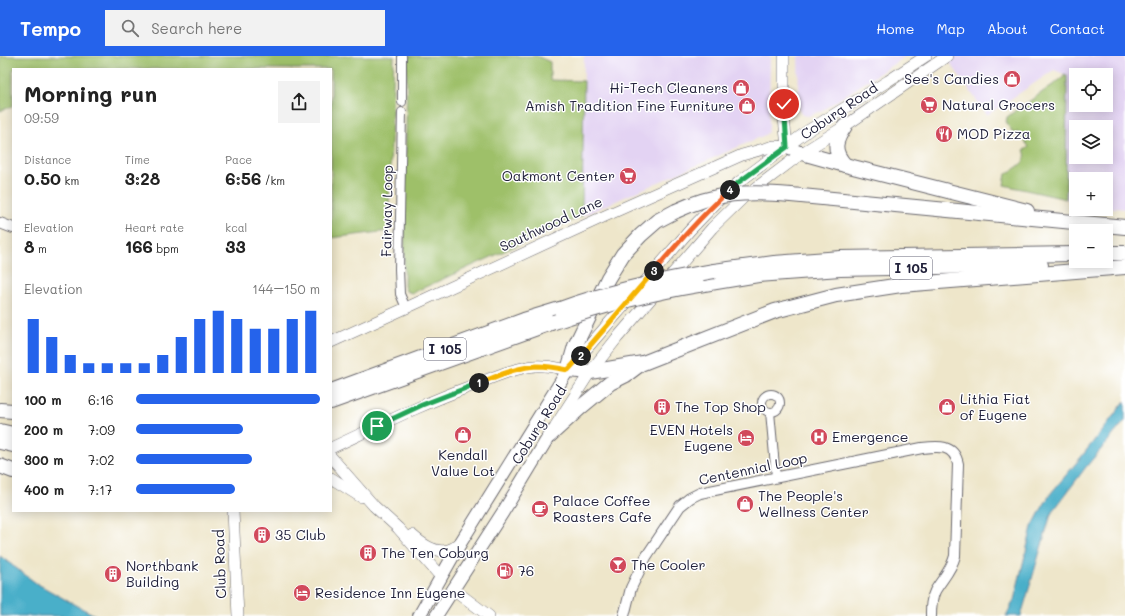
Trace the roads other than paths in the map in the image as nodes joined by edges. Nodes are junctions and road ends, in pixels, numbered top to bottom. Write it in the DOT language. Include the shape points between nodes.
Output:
graph roads {
  1 [pos="402,56"];
  2 [pos="784,56"];
  3 [pos="926,56"];
  4 [pos="947,56"];
  5 [pos="402,102"];
  6 [pos="402,112"];
  7 [pos="845,126"];
  8 [pos="787,147"];
  9 [pos="802,153"];
  10 [pos="845,165"];
  11 [pos="1072,222"];
  12 [pos="0,223"];
  13 [pos="1125,227"];
  14 [pos="12,228"];
  15 [pos="1125,252"];
  16 [pos="1113,253"];
  17 [pos="1069,254"];
  18 [pos="1125,263"];
  19 [pos="1125,267"];
  20 [pos="406,308"];
  21 [pos="332,342"];
  22 [pos="568,370"];
  23 [pos="626,371"];
  24 [pos="590,372"];
  25 [pos="332,391"];
  26 [pos="332,402"];
  27 [pos="0,410"];
  28 [pos="12,411"];
  29 [pos="770,412"];
  30 [pos="0,431"];
  31 [pos="12,434"];
  32 [pos="549,436"];
  33 [pos="0,442"];
  34 [pos="12,445"];
  35 [pos="332,448"];
  36 [pos="332,458"];
  37 [pos="0,466"];
  38 [pos="12,471"];
  39 [pos="776,478"];
  40 [pos="332,479"];
  41 [pos="374,506"];
  42 [pos="233,512"];
  43 [pos="398,528"];
  44 [pos="461,542"];
  45 [pos="441,577"];
  46 [pos="453,589"];
  47 [pos="428,599"];
  48 [pos="238,616"];
  49 [pos="419,616"];
  50 [pos="436,616"];
  51 [pos="489,616"];
  52 [pos="624,616"];
  53 [pos="931,616"];
  1 -- 5 [label="street"];
  2 -- 8 [label="main road" via="784,118"];
  3 -- 8 [label="main road, Coburg Road" via="809,130"];
  4 -- 7 [label="main road, Coburg Road"];
  6 -- 20 [label="street, Fairway Loop" via="399,282 400,294"];
  7 -- 9 [label="main road, Coburg Road"];
  7 -- 10 [label="highway" via="836,143 837,153"];
  8 -- 9 [label="main road"];
  8 -- 20 [label="main road, Southwood Lane" via="774,146 742,155"];
  8 -- 22 [label="main road, Coburg Road" via="739,182 718,201"];
  9 -- 10 [label="highway"];
  9 -- 24 [label="main road, Coburg Road" via="744,198 712,228 616,338"];
  10 -- 11 [label="highway"];
  11 -- 13 [label="highway"];
  11 -- 22 [label="highway, bridge" via="773,194 734,193 696,201 657,221 623,254 608,278 579,339"];
  12 -- 14 [label="street"];
  15 -- 16 [label="highway"];
  17 -- 25 [label="highway, I 105, bridge" via="841,258 714,271 589,299 524,320"];
  18 -- 26 [label="highway, I 105, bridge" via="840,269 758,275 698,285 597,308"];
  19 -- 23 [label="highway" via="901,285 836,295 775,311"];
  20 -- 21 [label="main road, Southwood Lane"];
  22 -- 24 [label="highway"];
  22 -- 35 [label="main road" via="537,366 509,372 422,405"];
  22 -- 44 [label="main road, Coburg Road"];
  23 -- 24 [label="highway"];
  23 -- 32 [label="highway"];
  24 -- 32 [label="main road, Coburg Road"];
  27 -- 28 [label="highway"];
  29 -- 39 [label="street"];
  30 -- 31 [label="highway"];
  32 -- 46 [label="main road, Coburg Road"];
  33 -- 34 [label="highway"];
  36 -- 41 [label="main road"];
  37 -- 38 [label="highway"];
  39 -- 52 [label="street, Centennial Loop" via="700,494 680,506 636,576"];
  39 -- 53 [label="street, Centennial Loop" via="932,447 950,450 958,464 955,556 952,568 935,591"];
  40 -- 41 [label="main road"];
  41 -- 43 [label="main road"];
  42 -- 48 [label="main road, Club Road"];
  43 -- 44 [label="main road" via="408,531 431,548 452,549"];
  43 -- 45 [label="main road"];
  44 -- 45 [label="main road, Coburg Road"];
  45 -- 47 [label="main road, Coburg Road"];
  46 -- 47 [label="main road" via="438,591"];
  46 -- 50 [label="main road, Coburg Road"];
  46 -- 51 [label="main road"];
  47 -- 49 [label="main road, Coburg Road"];
}
